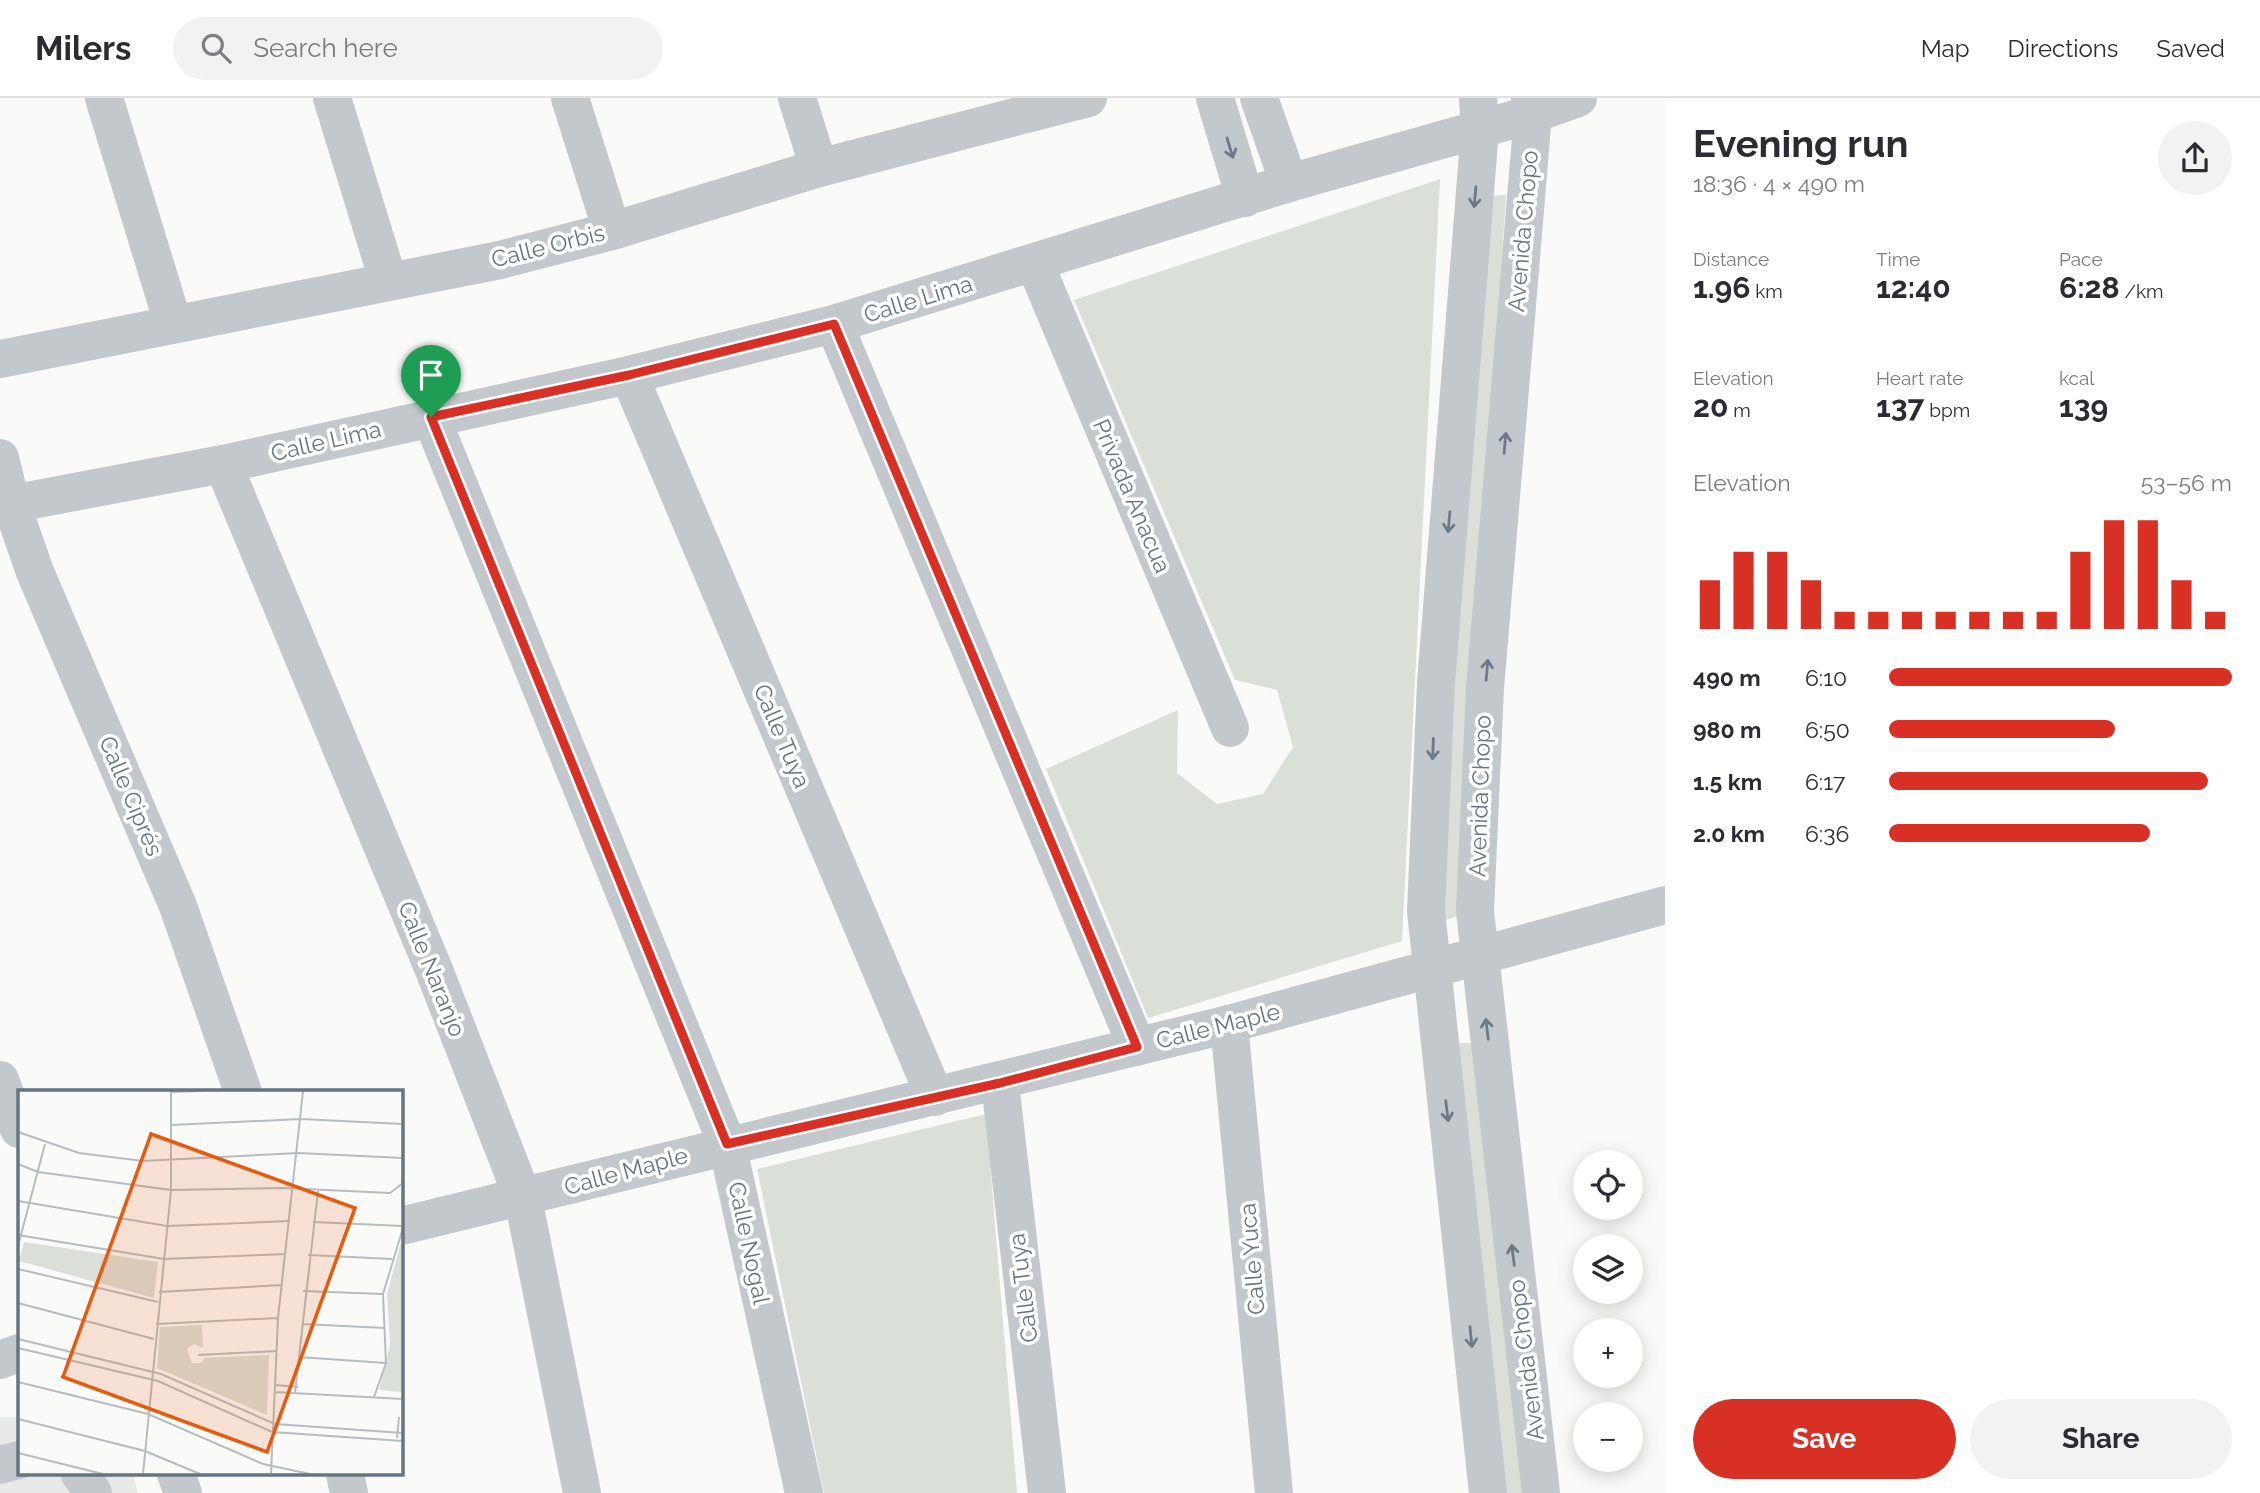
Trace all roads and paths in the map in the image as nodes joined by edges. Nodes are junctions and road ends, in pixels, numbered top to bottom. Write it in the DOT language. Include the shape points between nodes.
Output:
graph roads {
  1 [pos="104,98"];
  2 [pos="332,98"];
  3 [pos="570,98"];
  4 [pos="797,98"];
  5 [pos="1088,98"];
  6 [pos="1215,98"];
  7 [pos="1259,98"];
  8 [pos="1578,98"];
  9 [pos="1023,106"];
  10 [pos="1531,106"];
  11 [pos="1479,114"];
  12 [pos="819,168"];
  13 [pos="1289,183"];
  14 [pos="1245,198"];
  15 [pos="612,231"];
  16 [pos="1035,264"];
  17 [pos="388,280"];
  18 [pos="173,323"];
  19 [pos="834,324"];
  20 [pos="0,359"];
  21 [pos="629,375"];
  22 [pos="431,417"];
  23 [pos="0,458"];
  24 [pos="223,464"];
  25 [pos="6,505"];
  26 [pos="1230,728"];
  27 [pos="1665,905"];
  28 [pos="1479,958"];
  29 [pos="1430,970"];
  30 [pos="1229,1024"];
  31 [pos="1137,1047"];
  32 [pos="0,1080"];
  33 [pos="1000,1083"];
  34 [pos="242,1090"];
  35 [pos="935,1097"];
  36 [pos="18,1126"];
  37 [pos="727,1144"];
  38 [pos="523,1198"];
  39 [pos="402,1226"];
  40 [pos="18,1353"];
  41 [pos="0,1360"];
  42 [pos="18,1460"];
  43 [pos="0,1465"];
  44 [pos="81,1476"];
  45 [pos="177,1476"];
  46 [pos="0,1482"];
  47 [pos="4,1493"];
  48 [pos="93,1493"];
  49 [pos="183,1493"];
  50 [pos="582,1493"];
  51 [pos="804,1493"];
  52 [pos="1047,1493"];
  53 [pos="1274,1493"];
  54 [pos="1488,1493"];
  55 [pos="1541,1493"];
  1 -- 18 [label="street"];
  2 -- 17 [label="street"];
  3 -- 15 [label="street"];
  4 -- 12 [label="street"];
  5 -- 9 [label="street, Calle Orbis"];
  6 -- 14 [label="street, one-way"];
  7 -- 13 [label="street"];
  8 -- 10 [label="street, Calle Lima"];
  9 -- 12 [label="street, Calle Orbis"];
  10 -- 11 [label="street, Calle Lima"];
  28 -- 10 [label="street, Avenida Chopo, one-way" via="1475,911 1485,688"];
  11 -- 13 [label="street, Calle Lima"];
  11 -- 29 [label="street, one-way" via="1436,683 1426,911"];
  12 -- 15 [label="street, Calle Orbis"];
  13 -- 14 [label="street, Calle Lima"];
  14 -- 16 [label="street, Calle Lima"];
  15 -- 17 [label="street, Calle Orbis" via="500,260"];
  16 -- 19 [label="street, Calle Lima"];
  16 -- 26 [label="street, Privada Anacua"];
  17 -- 18 [label="street, Calle Orbis"];
  18 -- 20 [label="street, Calle Orbis"];
  19 -- 21 [label="street, Calle Lima"];
  19 -- 31 [label="street"];
  21 -- 22 [label="street, Calle Lima"];
  21 -- 35 [label="street, Calle Tuya"];
  22 -- 24 [label="street, Calle Lima"];
  22 -- 37 [label="street, Calle Nogal"];
  23 -- 25 [label="street"];
  24 -- 25 [label="street, Calle Lima"];
  24 -- 38 [label="street, Calle Naranjo" via="434,970"];
  25 -- 34 [label="street, Calle Ciprés" via="178,906"];
  27 -- 28 [label="street, Calle Maple"];
  28 -- 29 [label="street, Calle Maple"];
  55 -- 28 [label="street, Avenida Chopo, one-way"];
  29 -- 30 [label="street, Calle Maple"];
  29 -- 54 [label="street, one-way"];
  30 -- 31 [label="street, Calle Maple"];
  30 -- 53 [label="street, Calle Yuca"];
  31 -- 33 [label="street, Calle Maple"];
  32 -- 36 [label="street"];
  33 -- 35 [label="street, Calle Maple"];
  33 -- 52 [label="street, Calle Tuya"];
  35 -- 37 [label="street, Calle Maple"];
  37 -- 38 [label="street, Calle Maple"];
  37 -- 51 [label="street, Calle Nogal"];
  38 -- 39 [label="street, Calle Maple"];
  38 -- 50 [label="street, Calle Naranjo"];
  40 -- 41 [label="street"];
  42 -- 43 [label="street"];
  44 -- 48 [label="street"];
  45 -- 49 [label="street"];
  46 -- 47 [label="street"];
}
